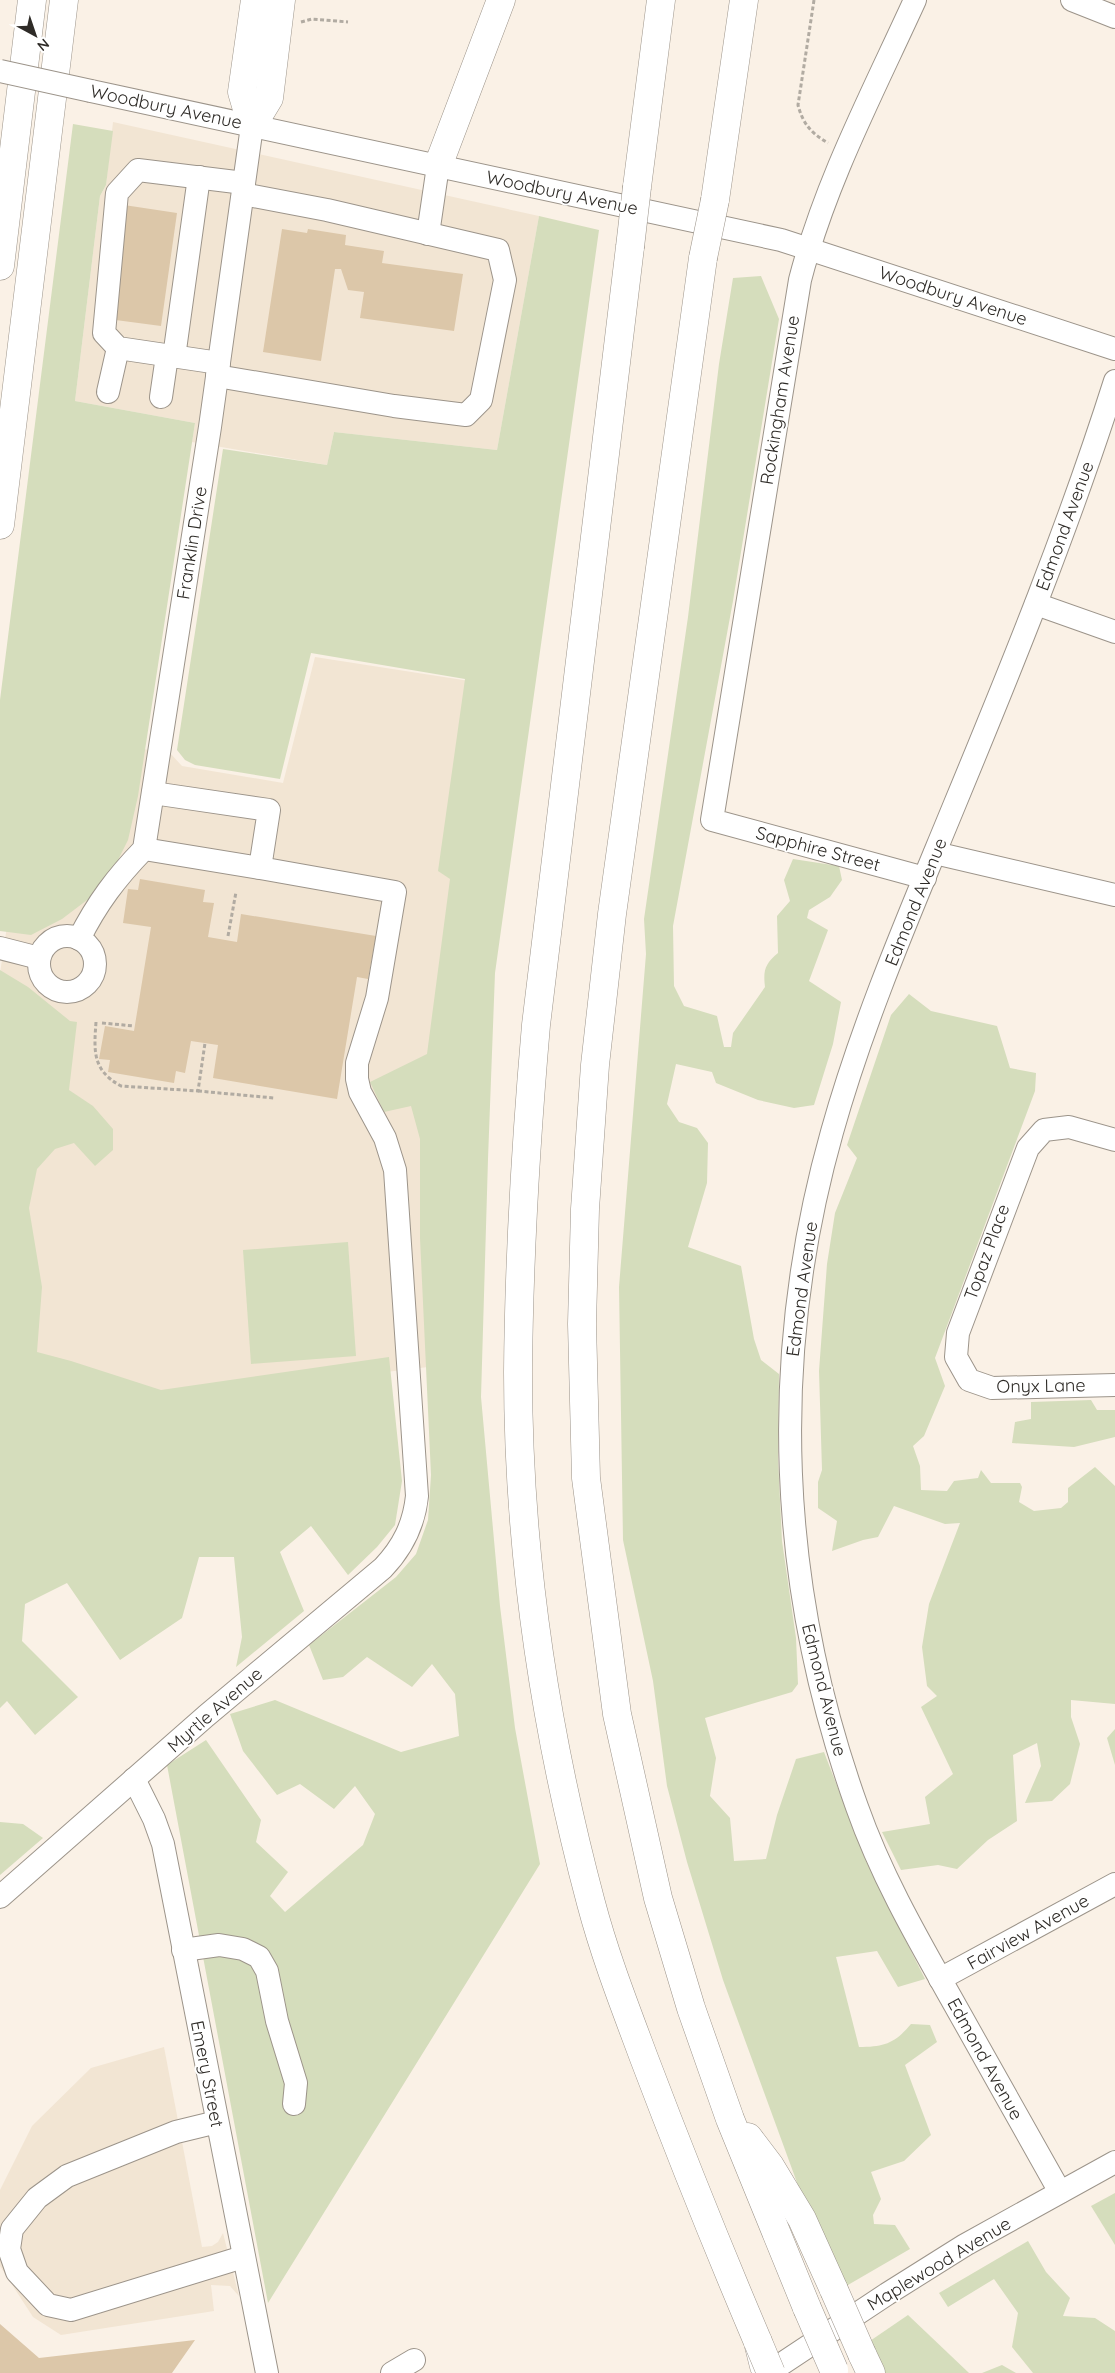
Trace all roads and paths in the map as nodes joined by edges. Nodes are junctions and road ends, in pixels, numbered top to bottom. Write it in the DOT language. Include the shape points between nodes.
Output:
graph roads {
  1 [pos="32,0"];
  2 [pos="64,0"];
  3 [pos="255,0"];
  4 [pos="281,0"];
  5 [pos="501,0"];
  6 [pos="661,0"];
  7 [pos="744,0"];
  8 [pos="814,0"];
  9 [pos="915,0"];
  10 [pos="1072,0"];
  11 [pos="1115,16"];
  12 [pos="348,22"];
  13 [pos="297,26"];
  14 [pos="0,72"];
  15 [pos="252,126"];
  16 [pos="845,154"];
  17 [pos="438,166"];
  18 [pos="199,178"];
  19 [pos="244,189"];
  20 [pos="428,234"];
  21 [pos="808,248"];
  22 [pos="0,266"];
  23 [pos="118,348"];
  24 [pos="1115,349"];
  25 [pos="171,356"];
  26 [pos="218,370"];
  27 [pos="1115,381"];
  28 [pos="108,392"];
  29 [pos="161,397"];
  30 [pos="0,526"];
  31 [pos="1036,604"];
  32 [pos="1115,632"];
  33 [pos="153,792"];
  34 [pos="712,820"];
  35 [pos="144,849"];
  36 [pos="935,852"];
  37 [pos="260,868"];
  38 [pos="924,878"];
  39 [pos="236,892"];
  40 [pos="1115,895"];
  41 [pos="228,936"];
  42 [pos="79,939"];
  43 [pos="0,948"];
  44 [pos="40,958"];
  45 [pos="96,1022"];
  46 [pos="102,1023"];
  47 [pos="134,1026"];
  48 [pos="205,1043"];
  49 [pos="198,1091"];
  50 [pos="274,1098"];
  51 [pos="1115,1140"];
  52 [pos="969,1380"];
  53 [pos="1115,1385"];
  54 [pos="134,1779"];
  55 [pos="1115,1884"];
  56 [pos="0,1897"];
  57 [pos="183,1950"];
  58 [pos="940,1979"];
  59 [pos="294,2104"];
  60 [pos="725,2105"];
  61 [pos="217,2122"];
  62 [pos="1115,2162"];
  63 [pos="1060,2192"];
  64 [pos="243,2257"];
  65 [pos="414,2360"];
  66 [pos="867,2363"];
  67 [pos="835,2372"];
  68 [pos="267,2373"];
  69 [pos="392,2373"];
  70 [pos="769,2373"];
  1 -- 22 [label="main road"];
  2 -- 30 [label="main road"];
  3 -- 15 [label="main road" via="242,92"];
  4 -- 15 [label="main road" via="269,98"];
  5 -- 17 [label="main road"];
  6 -- 70 [label="main road, bridge" via="536,1025 525,1151 520,1304 523,1481 533,1601 544,1680 563,1786 592,1906 679,2152"];
  7 -- 60 [label="main road, bridge" via="715,200 703,258 612,914 595,1065 585,1209 582,1324 586,1478 617,1714 658,1898"];
  8 -- 16 [label="path" via="798,105 808,128"];
  9 -- 16 [label="street, Rockingham Avenue"];
  10 -- 11 [label="street"];
  12 -- 13 [label="path" via="312,19"];
  14 -- 15 [label="street, Woodbury Avenue, bridge"];
  15 -- 17 [label="street, Woodbury Avenue"];
  15 -- 19 [label="street, Franklin Drive"];
  16 -- 21 [label="street, Rockingham Avenue"];
  17 -- 20 [label="street"];
  17 -- 21 [label="street, Woodbury Avenue"];
  18 -- 19 [label="street"];
  18 -- 23 [label="street" via="138,170 117,193 104,333"];
  18 -- 25 [label="street"];
  19 -- 20 [label="street"];
  19 -- 26 [label="street, Franklin Drive"];
  20 -- 26 [label="street" via="498,250 505,280 482,400 466,415 394,406"];
  21 -- 24 [label="street, Woodbury Avenue"];
  21 -- 34 [label="street, Rockingham Avenue" via="790,334"];
  23 -- 25 [label="street"];
  23 -- 28 [label="street"];
  25 -- 26 [label="street"];
  25 -- 29 [label="street"];
  26 -- 33 [label="street, Franklin Drive"];
  27 -- 31 [label="street, Edmond Avenue"];
  31 -- 32 [label="street"];
  31 -- 36 [label="street, Edmond Avenue"];
  33 -- 35 [label="street, Franklin Drive"];
  33 -- 37 [label="street" via="269,810"];
  34 -- 38 [label="street, Sapphire Street"];
  35 -- 37 [label="street"];
  35 -- 42 [label="street" via="114,880"];
  36 -- 38 [label="street, Edmond Avenue"];
  36 -- 40 [label="street"];
  37 -- 54 [label="street, Myrtle Avenue" via="395,892 377,998 357,1063 357,1079 360,1092 385,1138 395,1170 418,1496 405,1540 383,1568"];
  38 -- 58 [label="street, Edmond Avenue" via="853,1064 814,1207 793,1336 790,1449 796,1556 812,1656 827,1714 875,1854"];
  39 -- 41 [label="path"];
  42 -- 44 [label="street" via="59,937 45,946"];
  42 -- 44 [label="street" via="92,952 95,962 94,972 81,989 65,992 49,986 40,973"];
  43 -- 44 [label="street"];
  45 -- 49 [label="path" via="96,1058 110,1080 121,1086"];
  46 -- 47 [label="path"];
  48 -- 49 [label="path"];
  49 -- 50 [label="path"];
  51 -- 52 [label="street, Topaz Place" via="1069,1127 1044,1130 1028,1148 958,1333 956,1357"];
  52 -- 53 [label="street, Onyx Lane" via="992,1388"];
  54 -- 56 [label="street, Myrtle Avenue"];
  54 -- 57 [label="street, Emery Street" via="163,1844"];
  55 -- 58 [label="street, Fairview Avenue"];
  57 -- 59 [label="street" via="219,1945 243,1949 259,1957 267,1971 277,2021 296,2083"];
  57 -- 61 [label="street, Emery Street"];
  58 -- 63 [label="street, Edmond Avenue"];
  60 -- 66 [label="main road, bridge" via="770,2166 802,2218"];
  60 -- 67 [label="main road, bridge"];
  61 -- 64 [label="street, Emery Street"];
  61 -- 64 [label="street" via="176,2132 67,2176 37,2198 12,2229 9,2249 18,2272 48,2305 71,2310"];
  62 -- 63 [label="street, Maplewood Avenue"];
  63 -- 70 [label="street, Maplewood Avenue" via="923,2271"];
  64 -- 68 [label="street, Emery Street"];
  65 -- 69 [label="street"];
}
